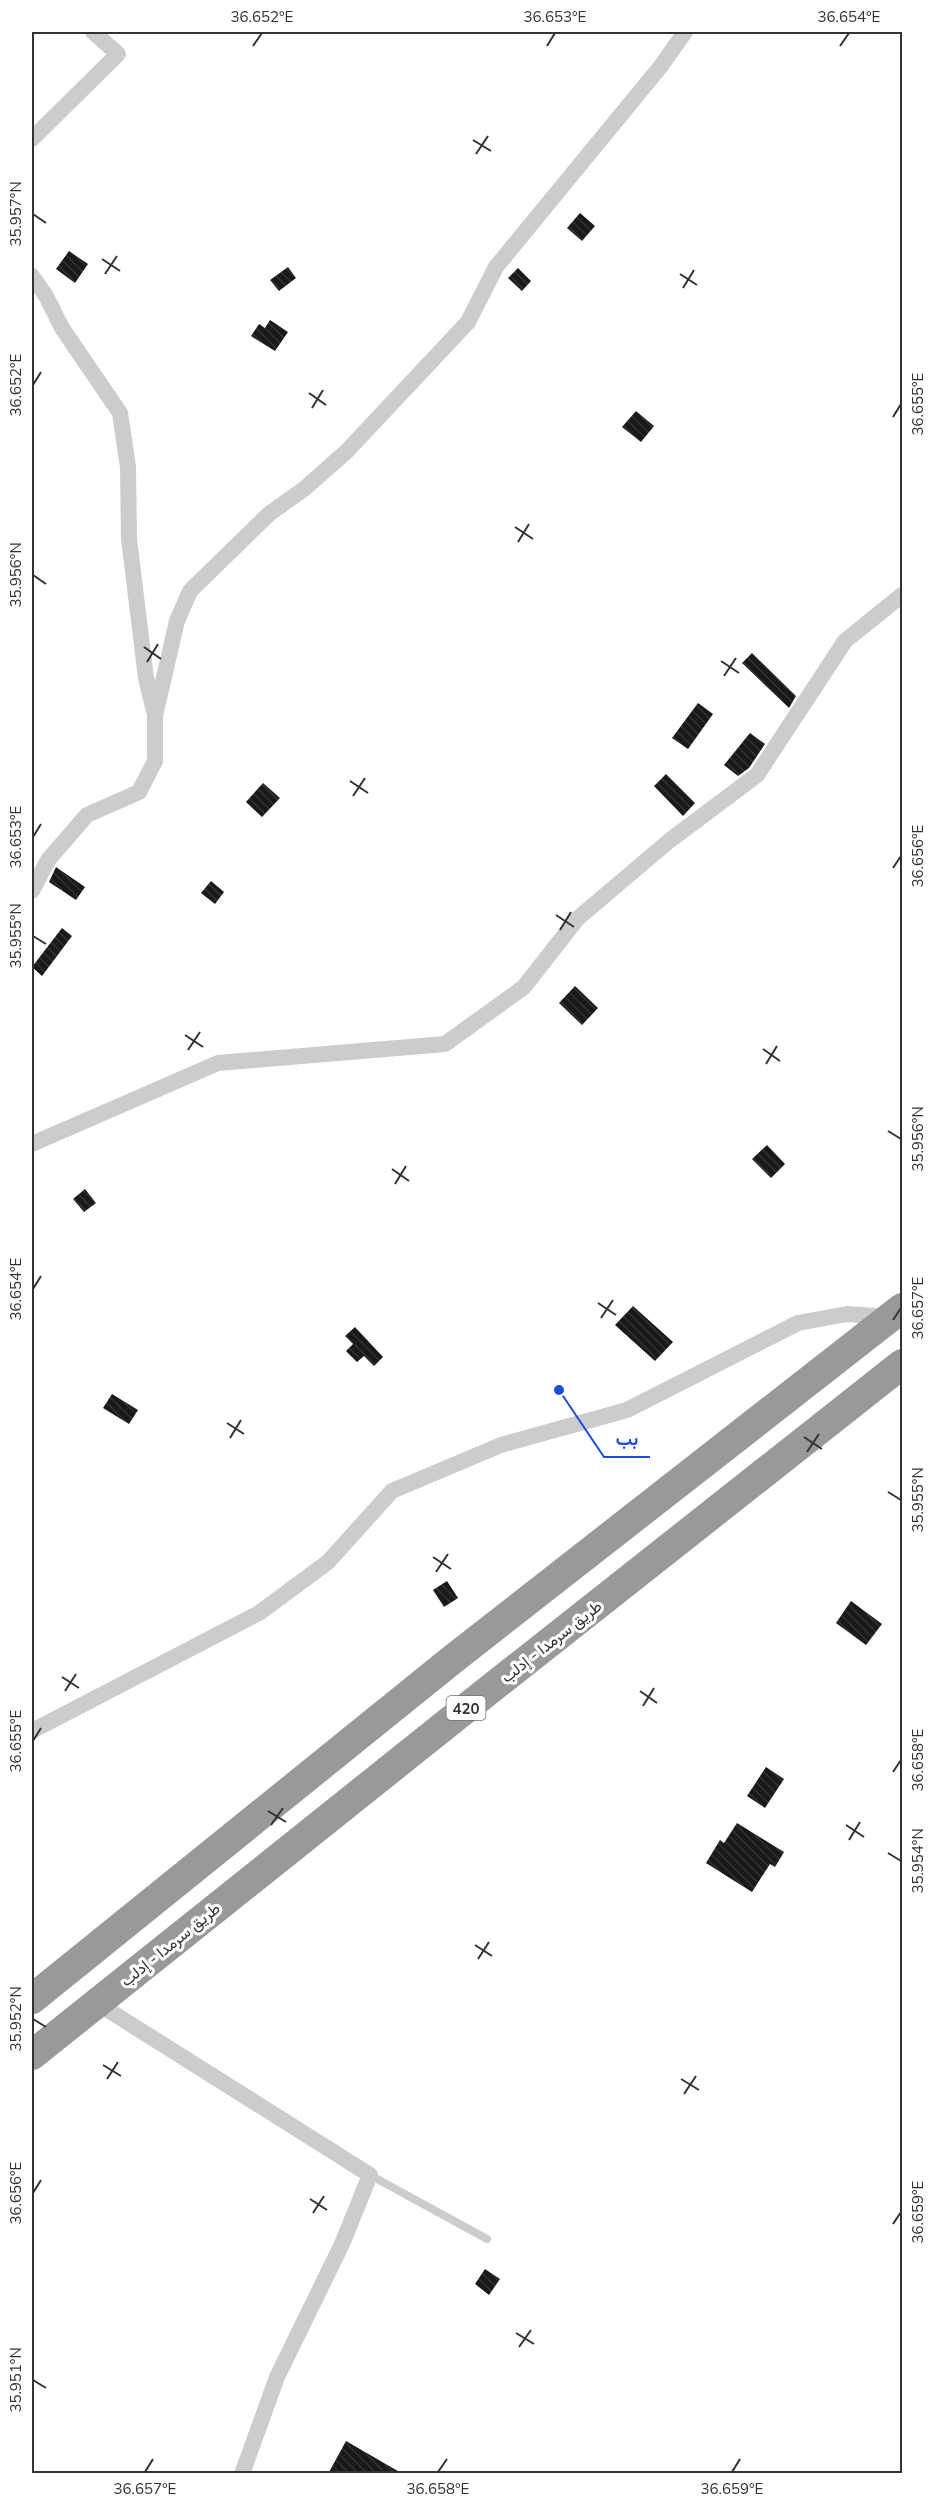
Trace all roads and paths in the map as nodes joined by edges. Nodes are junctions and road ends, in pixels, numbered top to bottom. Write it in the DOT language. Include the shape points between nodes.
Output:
graph roads {
  1 [pos="93,32"];
  2 [pos="685,32"];
  3 [pos="32,139"];
  4 [pos="32,276"];
  5 [pos="903,595"];
  6 [pos="155,716"];
  7 [pos="32,891"];
  8 [pos="32,1144"];
  9 [pos="896,1313"];
  10 [pos="903,1364"];
  11 [pos="453,1659"];
  12 [pos="484,1694"];
  13 [pos="32,1731"];
  14 [pos="32,1999"];
  15 [pos="97,2003"];
  16 [pos="32,2055"];
  17 [pos="370,2175"];
  18 [pos="486,2239"];
  19 [pos="242,2474"];
  1 -- 3 [label="street" via="118,54"];
  2 -- 6 [label="street" via="496,267 468,322 347,451 269,514 190,591 177,621"];
  4 -- 6 [label="street" via="120,413 128,467 129,539 146,678"];
  5 -- 8 [label="street" via="845,641 757,775 669,840 577,919 524,987 445,1044 218,1063"];
  6 -- 7 [label="street" via="155,761 139,792 87,815 48,860"];
  9 -- 11 [label="highway, 420"];
  9 -- 13 [label="street" via="847,1314 798,1323 627,1410 501,1445 392,1491 328,1562 259,1613"];
  10 -- 12 [label="highway, طريق سرمدا - إدلب / 420"];
  11 -- 12 [label="highway"];
  11 -- 14 [label="highway, 420"];
  12 -- 15 [label="highway, طريق سرمدا - إدلب / 420"];
  15 -- 16 [label="highway, طريق سرمدا - إدلب / 420"];
  15 -- 17 [label="street"];
  17 -- 18 [label="lane"];
  17 -- 19 [label="street" via="342,2244 273,2386"];
}
